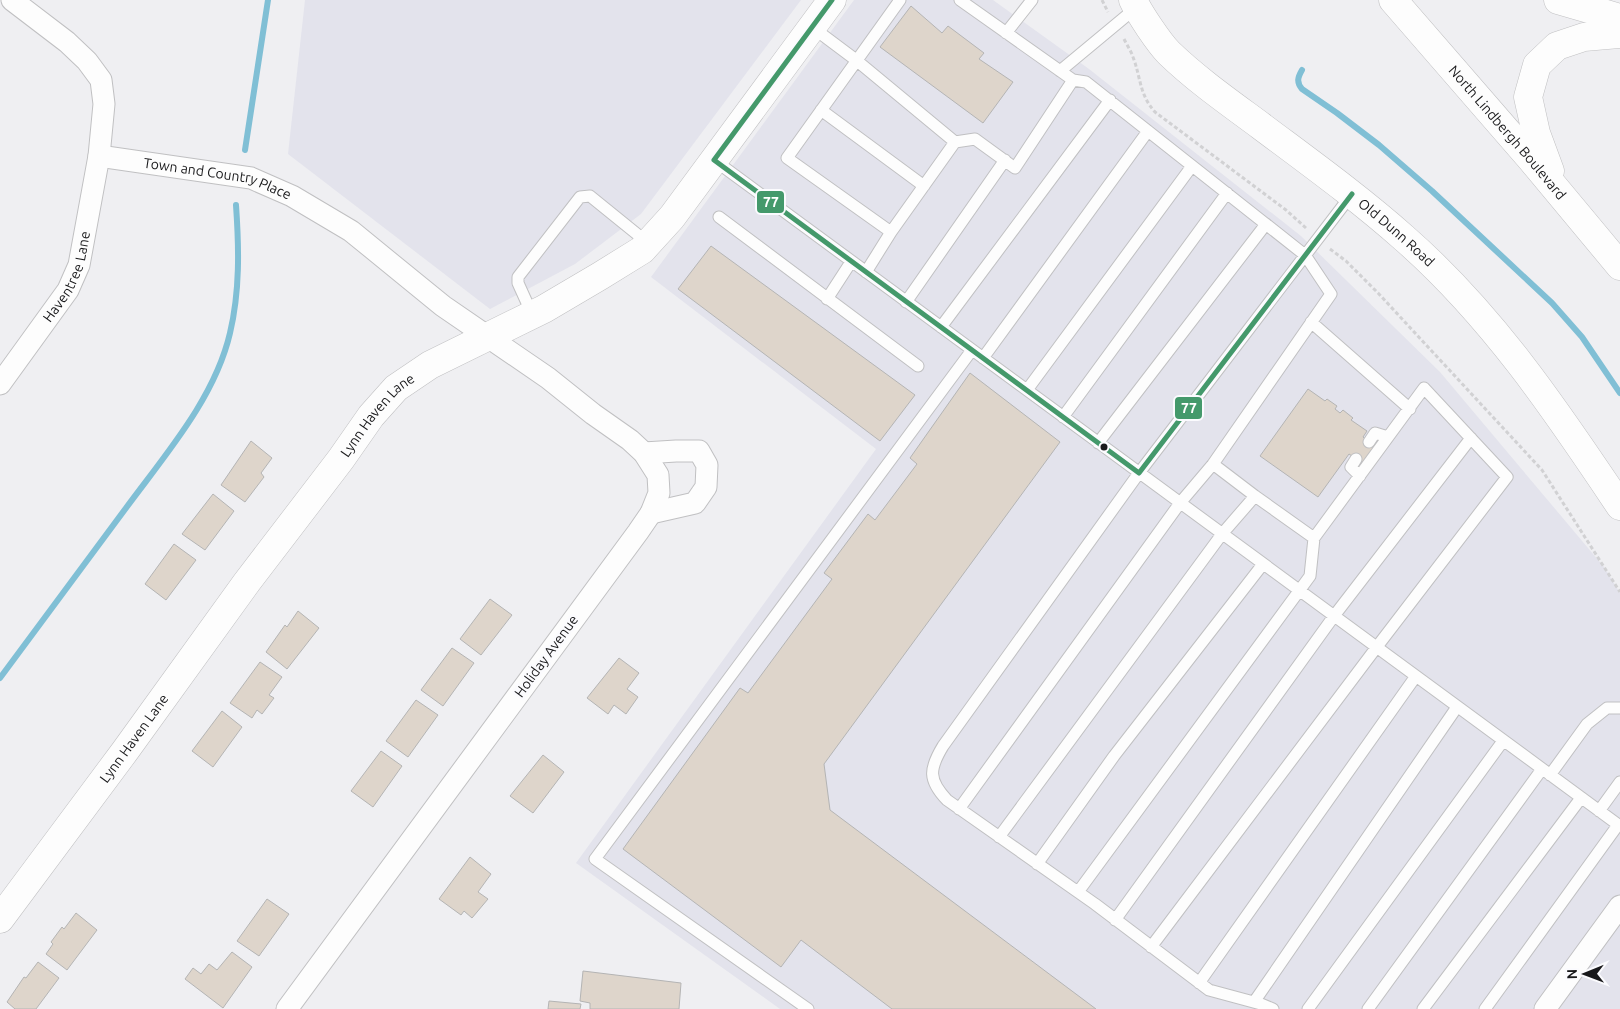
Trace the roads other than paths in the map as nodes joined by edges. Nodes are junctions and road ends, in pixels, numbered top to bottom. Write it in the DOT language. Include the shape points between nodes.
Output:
graph roads {
  1 [pos="12,0"];
  2 [pos="832,0"];
  3 [pos="900,0"];
  4 [pos="960,0"];
  5 [pos="1032,0"];
  6 [pos="1393,0"];
  7 [pos="1558,0"];
  8 [pos="1135,4"];
  9 [pos="1620,18"];
  10 [pos="812,27"];
  11 [pos="1006,33"];
  12 [pos="1620,34"];
  13 [pos="856,60"];
  14 [pos="1060,71"];
  15 [pos="1073,80"];
  16 [pos="1110,100"];
  17 [pos="820,110"];
  18 [pos="1148,131"];
  19 [pos="955,142"];
  20 [pos="99,156"];
  21 [pos="714,160"];
  22 [pos="1004,160"];
  23 [pos="1192,166"];
  24 [pos="924,186"];
  25 [pos="1558,192"];
  26 [pos="1227,193"];
  27 [pos="1352,194"];
  28 [pos="719,217"];
  29 [pos="1266,224"];
  30 [pos="891,232"];
  31 [pos="648,243"];
  32 [pos="1305,255"];
  33 [pos="851,262"];
  34 [pos="1620,266"];
  35 [pos="866,272"];
  36 [pos="828,299"];
  37 [pos="906,302"];
  38 [pos="532,314"];
  39 [pos="1312,322"];
  40 [pos="941,327"];
  41 [pos="486,337"];
  42 [pos="972,350"];
  43 [pos="983,358"];
  44 [pos="918,366"];
  45 [pos="0,384"];
  46 [pos="1026,390"];
  47 [pos="1410,409"];
  48 [pos="1063,417"];
  49 [pos="1388,437"];
  50 [pos="1471,438"];
  51 [pos="1369,442"];
  52 [pos="1098,443"];
  53 [pos="644,453"];
  54 [pos="1356,459"];
  55 [pos="1213,464"];
  56 [pos="1139,473"];
  57 [pos="1360,476"];
  58 [pos="1255,496"];
  59 [pos="1180,503"];
  60 [pos="1620,506"];
  61 [pos="651,513"];
  62 [pos="1222,534"];
  63 [pos="1314,538"];
  64 [pos="1263,564"];
  65 [pos="1300,591"];
  66 [pos="1334,616"];
  67 [pos="1376,648"];
  68 [pos="1416,676"];
  69 [pos="1457,707"];
  70 [pos="1620,708"];
  71 [pos="1503,741"];
  72 [pos="1546,772"];
  73 [pos="1620,782"];
  74 [pos="1581,798"];
  75 [pos="959,808"];
  76 [pos="1599,811"];
  77 [pos="1619,826"];
  78 [pos="999,837"];
  79 [pos="1037,864"];
  80 [pos="1078,892"];
  81 [pos="1620,906"];
  82 [pos="0,919"];
  83 [pos="1115,920"];
  84 [pos="1151,947"];
  85 [pos="1199,983"];
  86 [pos="1254,1002"];
  87 [pos="287,1009"];
  88 [pos="808,1009"];
  89 [pos="1273,1009"];
  90 [pos="1308,1009"];
  91 [pos="1368,1009"];
  92 [pos="1423,1009"];
  93 [pos="1485,1009"];
  94 [pos="1545,1009"];
  1 -- 20 [label="street" via="66,42 87,61 101,80 104,104"];
  2 -- 10 [label="street, Lynn Haven Lane"];
  3 -- 13 [label="lane"];
  4 -- 11 [label="lane"];
  5 -- 11 [label="lane"];
  6 -- 25 [label="street, North Lindbergh Boulevard"];
  7 -- 9 [label="street"];
  8 -- 14 [label="lane"];
  8 -- 27 [label="street, Old Dunn Road" via="1168,52"];
  10 -- 13 [label="lane"];
  10 -- 21 [label="street, Lynn Haven Lane"];
  11 -- 14 [label="lane"];
  12 -- 25 [label="street" via="1584,37 1557,46 1536,65 1528,97 1536,133"];
  13 -- 17 [label="lane"];
  13 -- 19 [label="lane"];
  14 -- 15 [label="lane"];
  15 -- 16 [label="lane" via="1086,82"];
  15 -- 22 [label="lane" via="1015,168"];
  16 -- 18 [label="lane"];
  16 -- 40 [label="lane"];
  17 -- 24 [label="lane"];
  17 -- 30 [label="lane" via="787,158"];
  18 -- 23 [label="lane"];
  18 -- 43 [label="lane"];
  19 -- 22 [label="lane" via="975,140"];
  19 -- 24 [label="lane"];
  20 -- 41 [label="street, Town and Country Place" via="251,178 292,196 351,231"];
  20 -- 45 [label="street, Haventree Lane" via="80,265 68,290"];
  21 -- 31 [label="street, Lynn Haven Lane" via="672,217"];
  21 -- 33 [label="lane"];
  22 -- 37 [label="lane"];
  23 -- 26 [label="lane"];
  23 -- 46 [label="lane"];
  24 -- 30 [label="lane"];
  25 -- 34 [label="street, North Lindbergh Boulevard"];
  26 -- 29 [label="lane"];
  26 -- 48 [label="lane"];
  27 -- 32 [label="lane"];
  27 -- 60 [label="street, Old Dunn Road" via="1405,239 1490,326 1549,401"];
  28 -- 36 [label="lane"];
  29 -- 32 [label="lane"];
  29 -- 52 [label="lane"];
  30 -- 35 [label="lane"];
  31 -- 38 [label="street, Lynn Haven Lane" via="600,276"];
  31 -- 38 [label="lane" via="590,196 580,197 518,277"];
  32 -- 39 [label="lane" via="1331,294"];
  32 -- 56 [label="lane"];
  33 -- 35 [label="lane"];
  33 -- 36 [label="lane"];
  35 -- 37 [label="lane"];
  36 -- 44 [label="lane"];
  37 -- 40 [label="lane"];
  38 -- 41 [label="street, Lynn Haven Lane"];
  39 -- 47 [label="lane"];
  39 -- 55 [label="lane"];
  40 -- 42 [label="lane"];
  41 -- 53 [label="street, Holiday Avenue" via="548,378"];
  41 -- 82 [label="street, Lynn Haven Lane" via="430,365 396,388 371,416"];
  42 -- 43 [label="lane"];
  42 -- 88 [label="lane" via="595,859"];
  43 -- 46 [label="lane"];
  46 -- 48 [label="lane"];
  47 -- 49 [label="lane"];
  47 -- 50 [label="lane" via="1424,388"];
  48 -- 52 [label="lane"];
  49 -- 51 [label="lane" via="1375,433"];
  49 -- 57 [label="lane"];
  50 -- 66 [label="lane"];
  50 -- 67 [label="lane" via="1507,477"];
  52 -- 56 [label="lane"];
  53 -- 61 [label="street, Holiday Avenue" via="658,475 659,493"];
  53 -- 61 [label="street" via="699,451 707,464 706,487 695,502"];
  54 -- 57 [label="lane" via="1351,467"];
  55 -- 58 [label="lane"];
  55 -- 59 [label="lane"];
  56 -- 59 [label="lane"];
  56 -- 75 [label="lane" via="933,763 935,787"];
  57 -- 63 [label="lane"];
  58 -- 62 [label="lane"];
  58 -- 63 [label="lane"];
  59 -- 62 [label="lane"];
  59 -- 75 [label="lane"];
  61 -- 87 [label="street, Holiday Avenue"];
  62 -- 64 [label="lane"];
  62 -- 78 [label="lane"];
  63 -- 65 [label="lane" via="1310,576"];
  64 -- 65 [label="lane"];
  64 -- 79 [label="lane" via="1114,756"];
  65 -- 66 [label="lane"];
  65 -- 80 [label="lane"];
  66 -- 67 [label="lane"];
  66 -- 83 [label="lane"];
  67 -- 68 [label="lane"];
  67 -- 84 [label="lane"];
  68 -- 69 [label="lane"];
  68 -- 85 [label="lane"];
  69 -- 71 [label="lane"];
  69 -- 86 [label="lane"];
  70 -- 72 [label="lane" via="1606,708 1587,724"];
  71 -- 72 [label="lane"];
  71 -- 90 [label="lane"];
  72 -- 74 [label="lane"];
  72 -- 91 [label="lane"];
  73 -- 76 [label="lane"];
  74 -- 76 [label="lane"];
  74 -- 92 [label="lane"];
  75 -- 78 [label="lane"];
  76 -- 77 [label="lane"];
  77 -- 93 [label="lane"];
  78 -- 79 [label="lane"];
  79 -- 80 [label="lane"];
  80 -- 83 [label="lane"];
  81 -- 94 [label="street"];
  83 -- 84 [label="lane"];
  84 -- 85 [label="lane"];
  85 -- 86 [label="lane" via="1216,993"];
  86 -- 89 [label="lane"];
}
